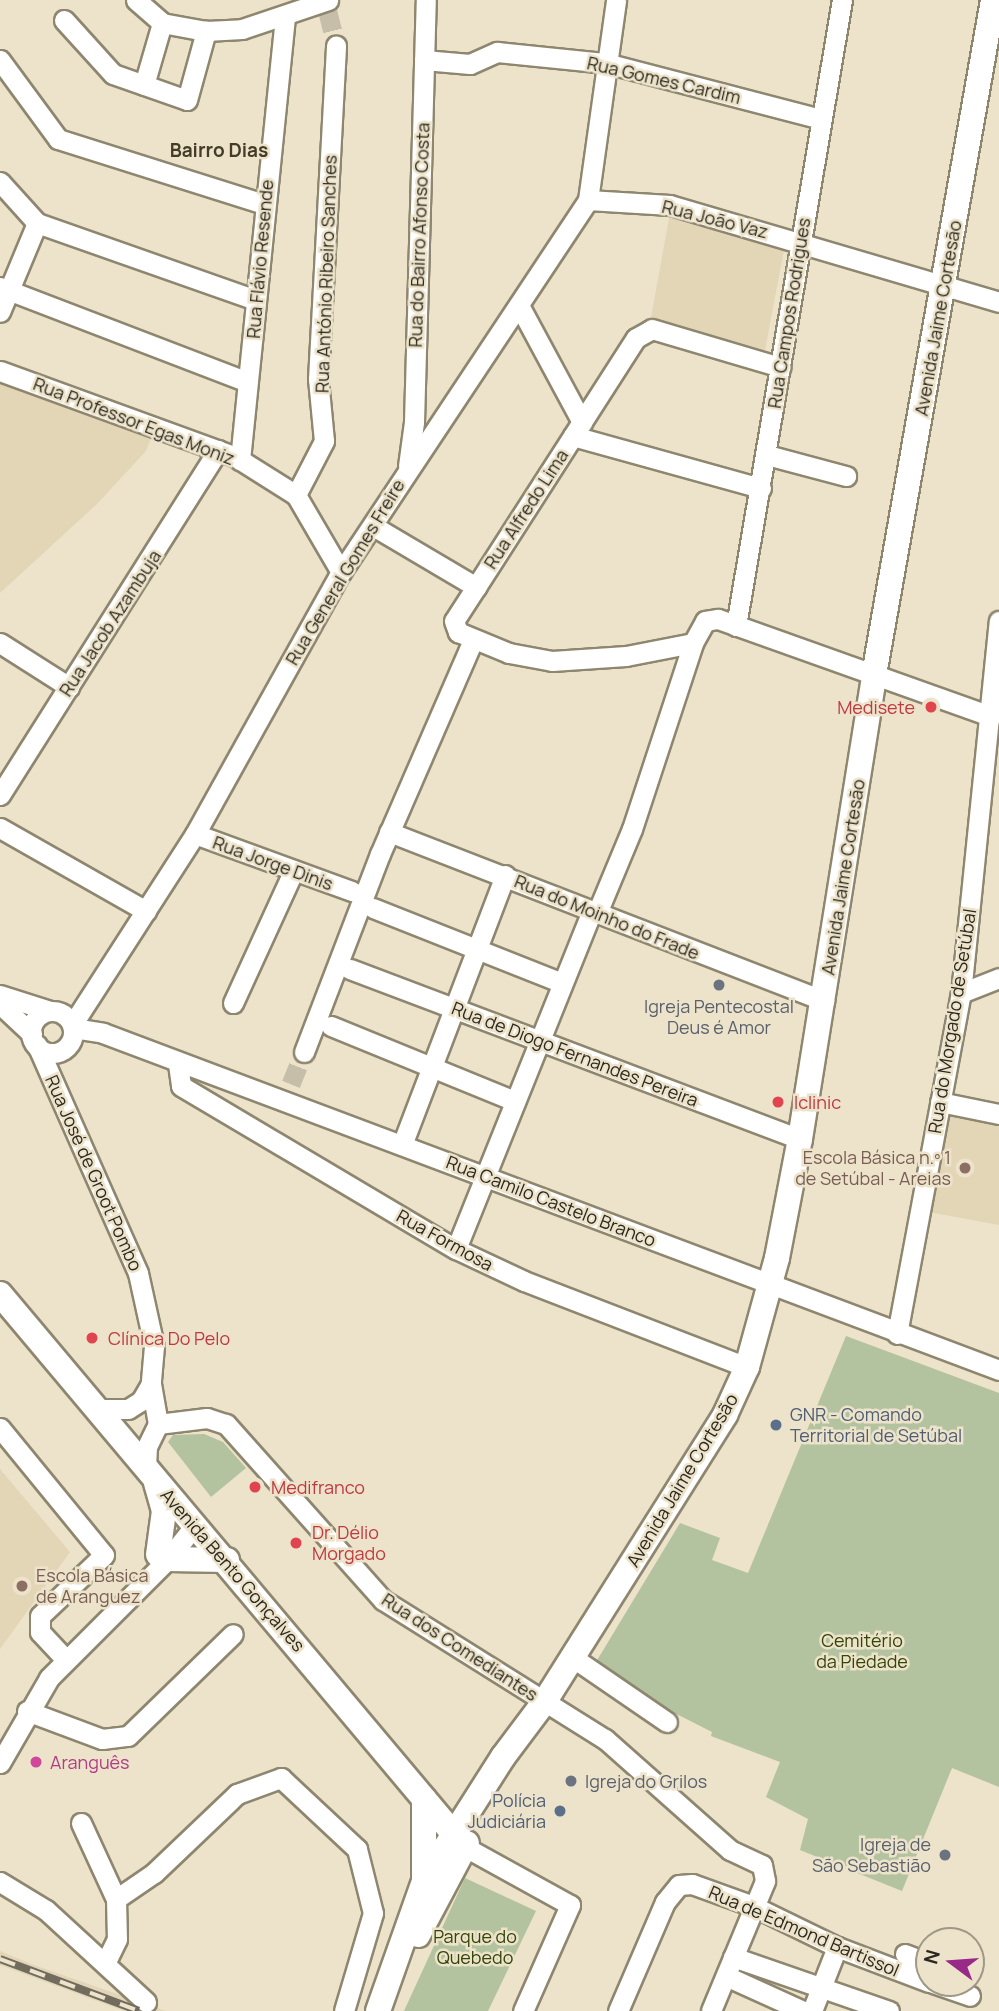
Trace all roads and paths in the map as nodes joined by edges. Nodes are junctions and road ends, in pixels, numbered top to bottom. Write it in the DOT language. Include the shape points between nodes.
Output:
graph roads {
  1 [pos="136,0"];
  2 [pos="426,0"];
  3 [pos="836,2"];
  4 [pos="995,3"];
  5 [pos="327,4"];
  6 [pos="615,7"];
  7 [pos="285,16"];
  8 [pos="64,20"];
  9 [pos="162,23"];
  10 [pos="206,30"];
  11 [pos="336,45"];
  12 [pos="424,60"];
  13 [pos="0,61"];
  14 [pos="606,63"];
  15 [pos="144,85"];
  16 [pos="821,119"];
  17 [pos="0,182"];
  18 [pos="588,200"];
  19 [pos="264,204"];
  20 [pos="37,223"];
  21 [pos="800,242"];
  22 [pos="943,284"];
  23 [pos="5,289"];
  24 [pos="256,300"];
  25 [pos="999,302"];
  26 [pos="520,307"];
  27 [pos="0,312"];
  28 [pos="780,367"];
  29 [pos="0,371"];
  30 [pos="247,382"];
  31 [pos="414,422"];
  32 [pos="437,428"];
  33 [pos="578,429"];
  34 [pos="231,455"];
  35 [pos="767,455"];
  36 [pos="407,470"];
  37 [pos="846,475"];
  38 [pos="761,488"];
  39 [pos="296,495"];
  40 [pos="373,526"];
  41 [pos="341,572"];
  42 [pos="476,587"];
  43 [pos="999,621"];
  44 [pos="727,623"];
  45 [pos="473,640"];
  46 [pos="0,643"];
  47 [pos="693,643"];
  48 [pos="874,675"];
  49 [pos="69,687"];
  50 [pos="990,716"];
  51 [pos="0,794"];
  52 [pos="0,828"];
  53 [pos="389,832"];
  54 [pos="195,834"];
  55 [pos="294,870"];
  56 [pos="505,875"];
  57 [pos="352,891"];
  58 [pos="373,908"];
  59 [pos="146,911"];
  60 [pos="594,911"];
  61 [pos="476,949"];
  62 [pos="350,970"];
  63 [pos="999,978"];
  64 [pos="562,983"];
  65 [pos="93,993"];
  66 [pos="961,993"];
  67 [pos="0,995"];
  68 [pos="824,1001"];
  69 [pos="233,1003"];
  70 [pos="0,1004"];
  71 [pos="455,1009"];
  72 [pos="50,1011"];
  73 [pos="72,1026"];
  74 [pos="331,1026"];
  75 [pos="103,1033"];
  76 [pos="34,1040"];
  77 [pos="540,1040"];
  78 [pos="304,1052"];
  79 [pos="178,1064"];
  80 [pos="432,1068"];
  81 [pos="515,1101"];
  82 [pos="940,1102"];
  83 [pos="999,1114"];
  84 [pos="800,1139"];
  85 [pos="402,1145"];
  86 [pos="485,1175"];
  87 [pos="456,1249"];
  88 [pos="770,1285"];
  89 [pos="0,1294"];
  90 [pos="897,1334"];
  91 [pos="747,1367"];
  92 [pos="999,1370"];
  93 [pos="151,1384"];
  94 [pos="98,1409"];
  95 [pos="158,1424"];
  96 [pos="0,1428"];
  97 [pos="151,1473"];
  98 [pos="195,1525"];
  99 [pos="163,1557"];
  100 [pos="227,1560"];
  101 [pos="233,1634"];
  102 [pos="572,1657"];
  103 [pos="65,1659"];
  104 [pos="545,1701"];
  105 [pos="27,1711"];
  106 [pos="667,1722"];
  107 [pos="0,1763"];
  108 [pos="481,1790"];
  109 [pos="424,1799"];
  110 [pos="81,1823"];
  111 [pos="458,1841"];
  112 [pos="424,1881"];
  113 [pos="0,1882"];
  114 [pos="116,1899"];
  115 [pos="753,1906"];
  116 [pos="837,1947"];
  117 [pos="905,1954"];
  118 [pos="733,1957"];
  119 [pos="915,1958"];
  120 [pos="107,1962"];
  121 [pos="726,1976"];
  122 [pos="915,1976"];
  123 [pos="822,1986"];
  124 [pos="146,2002"];
  125 [pos="344,2011"];
  126 [pos="378,2011"];
  127 [pos="390,2011"];
  128 [pos="523,2011"];
  129 [pos="618,2011"];
  130 [pos="711,2011"];
  131 [pos="803,2011"];
  132 [pos="812,2011"];
  133 [pos="889,2011"];
  1 -- 9 [label="street"];
  2 -- 12 [label="street, Rua do Bairro Afonso Costa"];
  3 -- 16 [label="street, Rua Campos Rodrigues"];
  4 -- 22 [label="main road, Avenida Jaime Cortesão"];
  5 -- 7 [label="street"];
  6 -- 14 [label="street"];
  7 -- 10 [label="street" via="242,29"];
  7 -- 19 [label="street, Rua Flávio Resende"];
  8 -- 15 [label="street" via="113,74"];
  9 -- 10 [label="street"];
  9 -- 15 [label="street"];
  10 -- 15 [label="street" via="187,100"];
  11 -- 39 [label="street, Rua António Ribeiro Sanches" via="318,379 324,441"];
  12 -- 14 [label="street, Rua Gomes Cardim" via="470,64 497,52"];
  12 -- 31 [label="street, Rua do Bairro Afonso Costa"];
  13 -- 19 [label="street" via="58,139"];
  14 -- 16 [label="street, Rua Gomes Cardim"];
  14 -- 18 [label="street"];
  16 -- 21 [label="street, Rua Campos Rodrigues"];
  17 -- 20 [label="street"];
  18 -- 21 [label="street, Rua João Vaz" via="670,205"];
  18 -- 26 [label="street, Rua General Gomes Freire"];
  19 -- 24 [label="street, Rua Flávio Resende"];
  20 -- 23 [label="street"];
  20 -- 24 [label="street"];
  21 -- 22 [label="street, Rua João Vaz"];
  21 -- 28 [label="street, Rua Campos Rodrigues"];
  22 -- 25 [label="street, Rua João Vaz"];
  22 -- 48 [label="main road, Avenida Jaime Cortesão"];
  23 -- 27 [label="street"];
  23 -- 30 [label="street"];
  24 -- 30 [label="street, Rua Flávio Resende"];
  26 -- 32 [label="street, Rua General Gomes Freire"];
  26 -- 33 [label="street"];
  28 -- 33 [label="street" via="652,329 636,338"];
  28 -- 35 [label="street, Rua Campos Rodrigues"];
  29 -- 34 [label="street, Rua Professor Egas Moniz"];
  30 -- 34 [label="street, Rua Flávio Resende"];
  31 -- 32 [label="street" via="424,429"];
  31 -- 36 [label="street, Rua do Bairro Afonso Costa"];
  32 -- 36 [label="street, Rua General Gomes Freire"];
  33 -- 38 [label="street, Rua Alfredo Lima"];
  33 -- 42 [label="street, Rua Alfredo Lima"];
  34 -- 39 [label="street, Rua Professor Egas Moniz"];
  34 -- 49 [label="street, Rua Jacob Azambuja"];
  35 -- 37 [label="street"];
  35 -- 38 [label="street, Rua Campos Rodrigues"];
  36 -- 40 [label="street, Rua General Gomes Freire"];
  38 -- 44 [label="street, Rua Campos Rodrigues"];
  39 -- 41 [label="street, Rua Professor Egas Moniz"];
  40 -- 41 [label="street, Rua General Gomes Freire"];
  40 -- 42 [label="street, Rua Alfredo Lima"];
  41 -- 54 [label="street, Rua General Gomes Freire"];
  42 -- 45 [label="street" via="454,621 458,632"];
  43 -- 50 [label="street, Rua do Morgado de Setúbal"];
  44 -- 47 [label="street" via="705,621"];
  44 -- 48 [label="street"];
  45 -- 47 [label="street" via="552,661 626,656"];
  45 -- 53 [label="street"];
  46 -- 49 [label="street"];
  47 -- 60 [label="street" via="632,829"];
  48 -- 50 [label="street"];
  48 -- 68 [label="main road, Avenida Jaime Cortesão"];
  49 -- 51 [label="street, Rua Jacob Azambuja"];
  50 -- 66 [label="street, Rua do Morgado de Setúbal"];
  52 -- 59 [label="street"];
  53 -- 56 [label="street, Rua do Moinho do Frade"];
  53 -- 78 [label="street"];
  54 -- 55 [label="street, Rua Jorge Dinis"];
  54 -- 59 [label="street, Rua General Gomes Freire"];
  55 -- 57 [label="street, Rua Jorge Dinis"];
  55 -- 69 [label="street"];
  56 -- 60 [label="street, Rua do Moinho do Frade"];
  56 -- 61 [label="street"];
  58 -- 61 [label="street"];
  59 -- 65 [label="street, Rua General Gomes Freire"];
  60 -- 64 [label="street"];
  60 -- 68 [label="street, Rua do Moinho do Frade"];
  61 -- 64 [label="street"];
  61 -- 71 [label="street"];
  62 -- 71 [label="street, Rua de Diogo Fernandes Pereira"];
  63 -- 66 [label="street"];
  64 -- 77 [label="street"];
  65 -- 73 [label="street, Rua General Gomes Freire"];
  65 -- 75 [label="street"];
  66 -- 82 [label="street, Rua do Morgado de Setúbal"];
  67 -- 72 [label="street"];
  68 -- 84 [label="main road, Avenida Jaime Cortesão"];
  70 -- 76 [label="street, Rua José de Groot Pombo"];
  71 -- 77 [label="street, Rua de Diogo Fernandes Pereira"];
  71 -- 80 [label="street"];
  72 -- 73 [label="street" via="64,1014"];
  72 -- 76 [label="street" via="38,1016"];
  73 -- 75 [label="street, Rua Camilo Castelo Branco"];
  73 -- 76 [label="street" via="70,1043 60,1051 47,1052"];
  74 -- 80 [label="street"];
  75 -- 79 [label="street, Rua Camilo Castelo Branco"];
  76 -- 93 [label="street, Rua José de Groot Pombo" via="138,1273 154,1346"];
  77 -- 81 [label="street"];
  77 -- 84 [label="street, Rua de Diogo Fernandes Pereira"];
  79 -- 85 [label="street, Rua Camilo Castelo Branco" via="287,1092"];
  79 -- 87 [label="street, Rua Formosa" via="181,1086"];
  80 -- 81 [label="street"];
  80 -- 85 [label="street"];
  81 -- 86 [label="street"];
  82 -- 83 [label="street"];
  82 -- 90 [label="street, Rua do Morgado de Setúbal"];
  84 -- 88 [label="main road, Avenida Jaime Cortesão"];
  85 -- 86 [label="street, Rua Camilo Castelo Branco"];
  86 -- 87 [label="street"];
  86 -- 88 [label="street, Rua Camilo Castelo Branco"];
  87 -- 91 [label="street, Rua Formosa" via="524,1281"];
  88 -- 90 [label="street, Rua Camilo Castelo Branco"];
  88 -- 91 [label="main road, Avenida Jaime Cortesão"];
  89 -- 94 [label="main road, Avenida Bento Gonçalves"];
  90 -- 92 [label="street, Rua Camilo Castelo Branco"];
  91 -- 102 [label="main road, Avenida Jaime Cortesão" via="725,1415"];
  93 -- 94 [label="street" via="141,1401 128,1409"];
  93 -- 95 [label="street, Rua José de Groot Pombo"];
  94 -- 97 [label="main road, Avenida Bento Gonçalves"];
  95 -- 97 [label="street, Rua José de Groot Pombo" via="147,1447"];
  95 -- 104 [label="street, Rua dos Comediantes" via="207,1418 226,1424 383,1600"];
  96 -- 103 [label="street" via="104,1555 40,1616 40,1632"];
  97 -- 98 [label="main road, Avenida Bento Gonçalves"];
  97 -- 99 [label="main road" via="164,1511"];
  98 -- 99 [label="street"];
  98 -- 100 [label="main road, Avenida Bento Gonçalves"];
  99 -- 100 [label="main road"];
  99 -- 103 [label="street"];
  100 -- 109 [label="main road, Avenida Bento Gonçalves"];
  101 -- 105 [label="street" via="128,1736 102,1739"];
  102 -- 104 [label="main road, Avenida Jaime Cortesão"];
  102 -- 106 [label="street"];
  103 -- 105 [label="street"];
  104 -- 108 [label="main road, Avenida Jaime Cortesão"];
  104 -- 111 [label="main road, Avenida Jaime Cortesão" via="515,1767"];
  104 -- 115 [label="street, Rua dos Comediantes" via="626,1755 730,1850 762,1865 765,1881"];
  105 -- 107 [label="street"];
  108 -- 109 [label="main road" via="457,1800"];
  108 -- 111 [label="main road, Avenida Jaime Cortesão"];
  109 -- 111 [label="main road, Avenida Bento Gonçalves"];
  109 -- 112 [label="main road"];
  110 -- 114 [label="street"];
  111 -- 112 [label="main road, Avenida Jaime Cortesão"];
  111 -- 127 [label="main road, Avenida Jaime Cortesão"];
  111 -- 128 [label="street" via="570,1905"];
  112 -- 126 [label="main road, Avenida Jaime Cortesão"];
  113 -- 120 [label="street" via="46,1910"];
  114 -- 120 [label="street" via="117,1939"];
  114 -- 125 [label="street" via="154,1872 237,1794 281,1778 357,1849 373,1913"];
  115 -- 116 [label="street, Rua de Edmond Bartissol"];
  115 -- 118 [label="street"];
  115 -- 129 [label="street, Rua de Edmond Bartissol" via="692,1884 679,1885 665,1902"];
  116 -- 122 [label="street, Rua de Edmond Bartissol"];
  116 -- 123 [label="street"];
  117 -- 119 [label="street"];
  118 -- 121 [label="street"];
  118 -- 123 [label="street"];
  120 -- 124 [label="street"];
  121 -- 130 [label="street"];
  121 -- 131 [label="street"];
  123 -- 132 [label="street"];
  123 -- 133 [label="street"];
}
